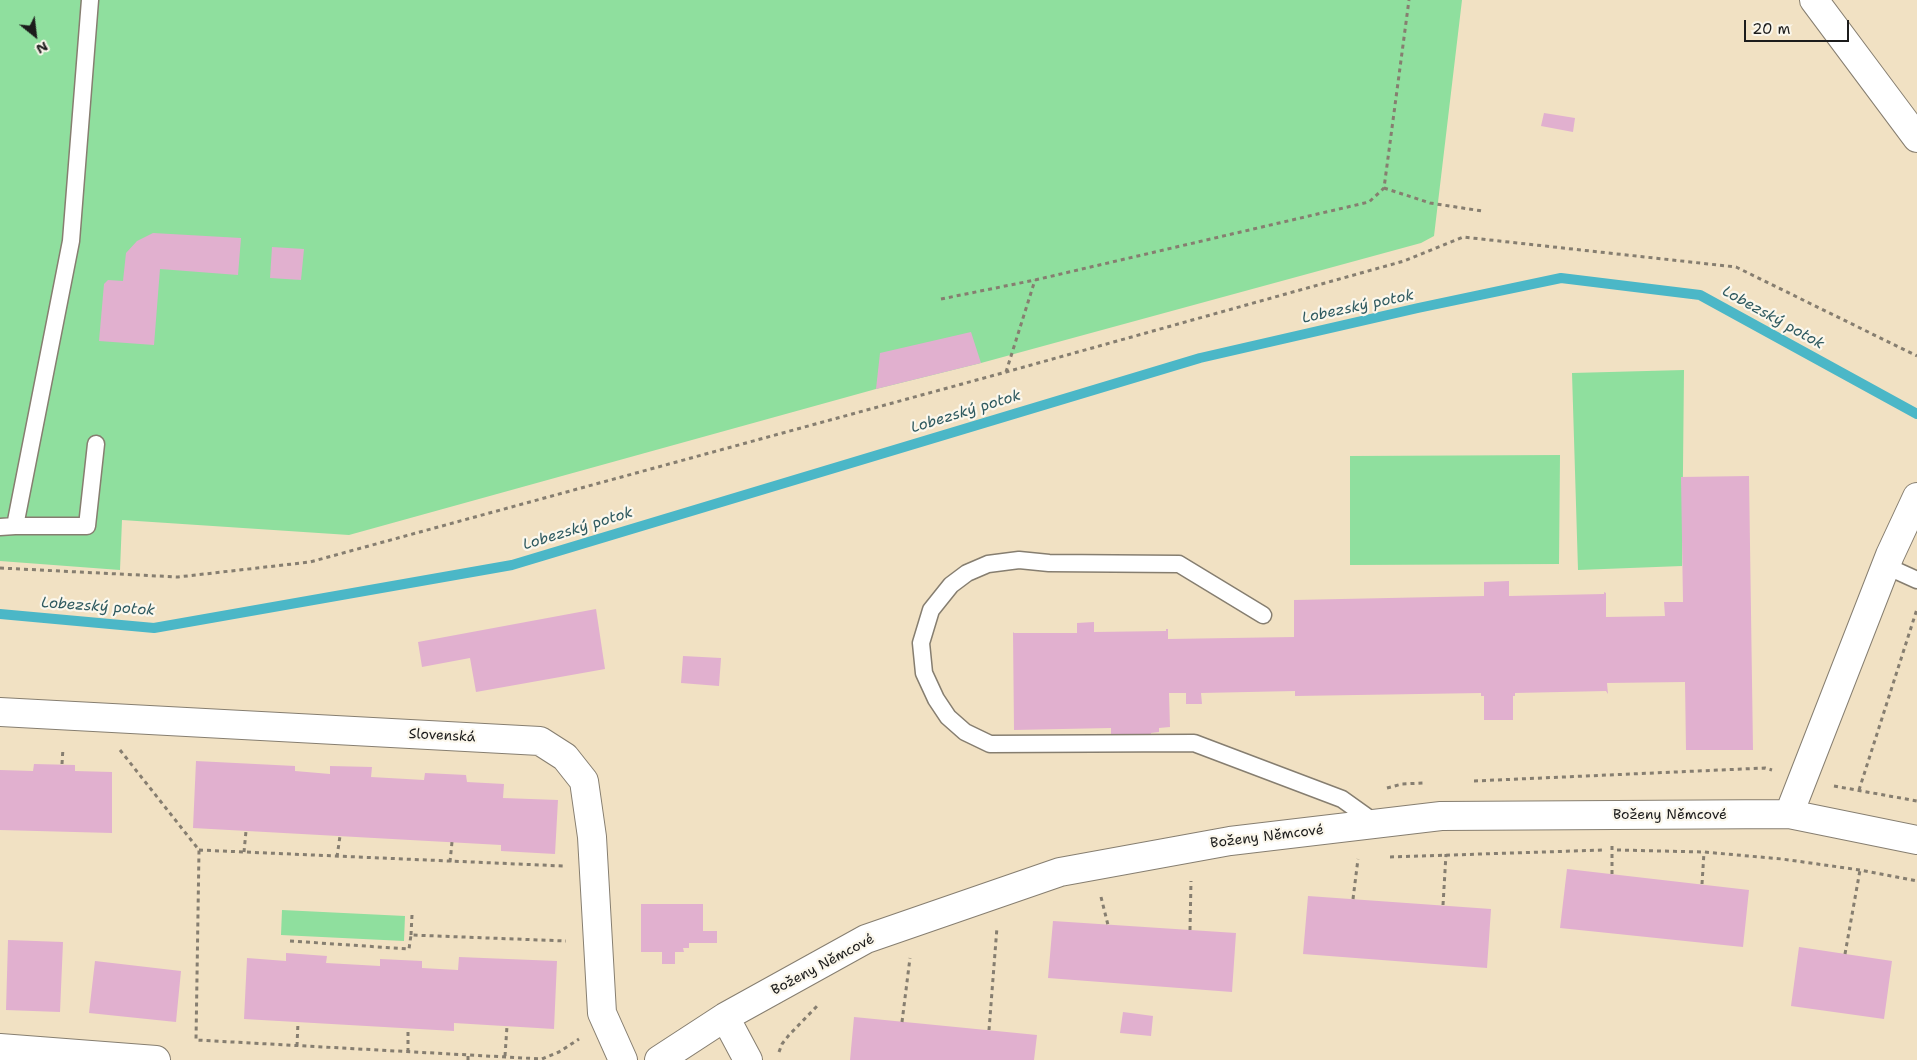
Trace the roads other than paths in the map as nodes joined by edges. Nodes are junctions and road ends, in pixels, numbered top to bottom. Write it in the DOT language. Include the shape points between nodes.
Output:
graph roads {
  1 [pos="90,0"];
  2 [pos="1814,0"];
  3 [pos="1917,138"];
  4 [pos="96,444"];
  5 [pos="1917,497"];
  6 [pos="8,526"];
  7 [pos="1886,566"];
  8 [pos="1917,580"];
  9 [pos="1263,615"];
  10 [pos="0,712"];
  11 [pos="1789,814"];
  12 [pos="1376,824"];
  13 [pos="1917,840"];
  14 [pos="725,1017"];
  15 [pos="0,1048"];
  16 [pos="156,1060"];
  17 [pos="623,1060"];
  18 [pos="659,1060"];
  19 [pos="748,1060"];
  1 -- 6 [label="lane" via="72,241"];
  2 -- 3 [label="street"];
  4 -- 6 [label="lane" via="87,526"];
  5 -- 7 [label="street"];
  7 -- 8 [label="lane"];
  7 -- 11 [label="street"];
  9 -- 12 [label="lane" via="1179,564 1019,560 988,564 967,573 951,585 931,610 921,643 924,673 948,717 965,732 990,744 1194,742 1342,799"];
  10 -- 17 [label="street, Slovenská" via="540,741 564,757 584,781 592,837 602,1013"];
  11 -- 12 [label="street, Boženy Němcové" via="1441,816"];
  11 -- 13 [label="street, Boženy Němcové"];
  12 -- 14 [label="street, Boženy Němcové" via="1230,841 1060,872 866,939"];
  14 -- 18 [label="street, Boženy Němcové"];
  14 -- 19 [label="street"];
  15 -- 16 [label="street"];
}
